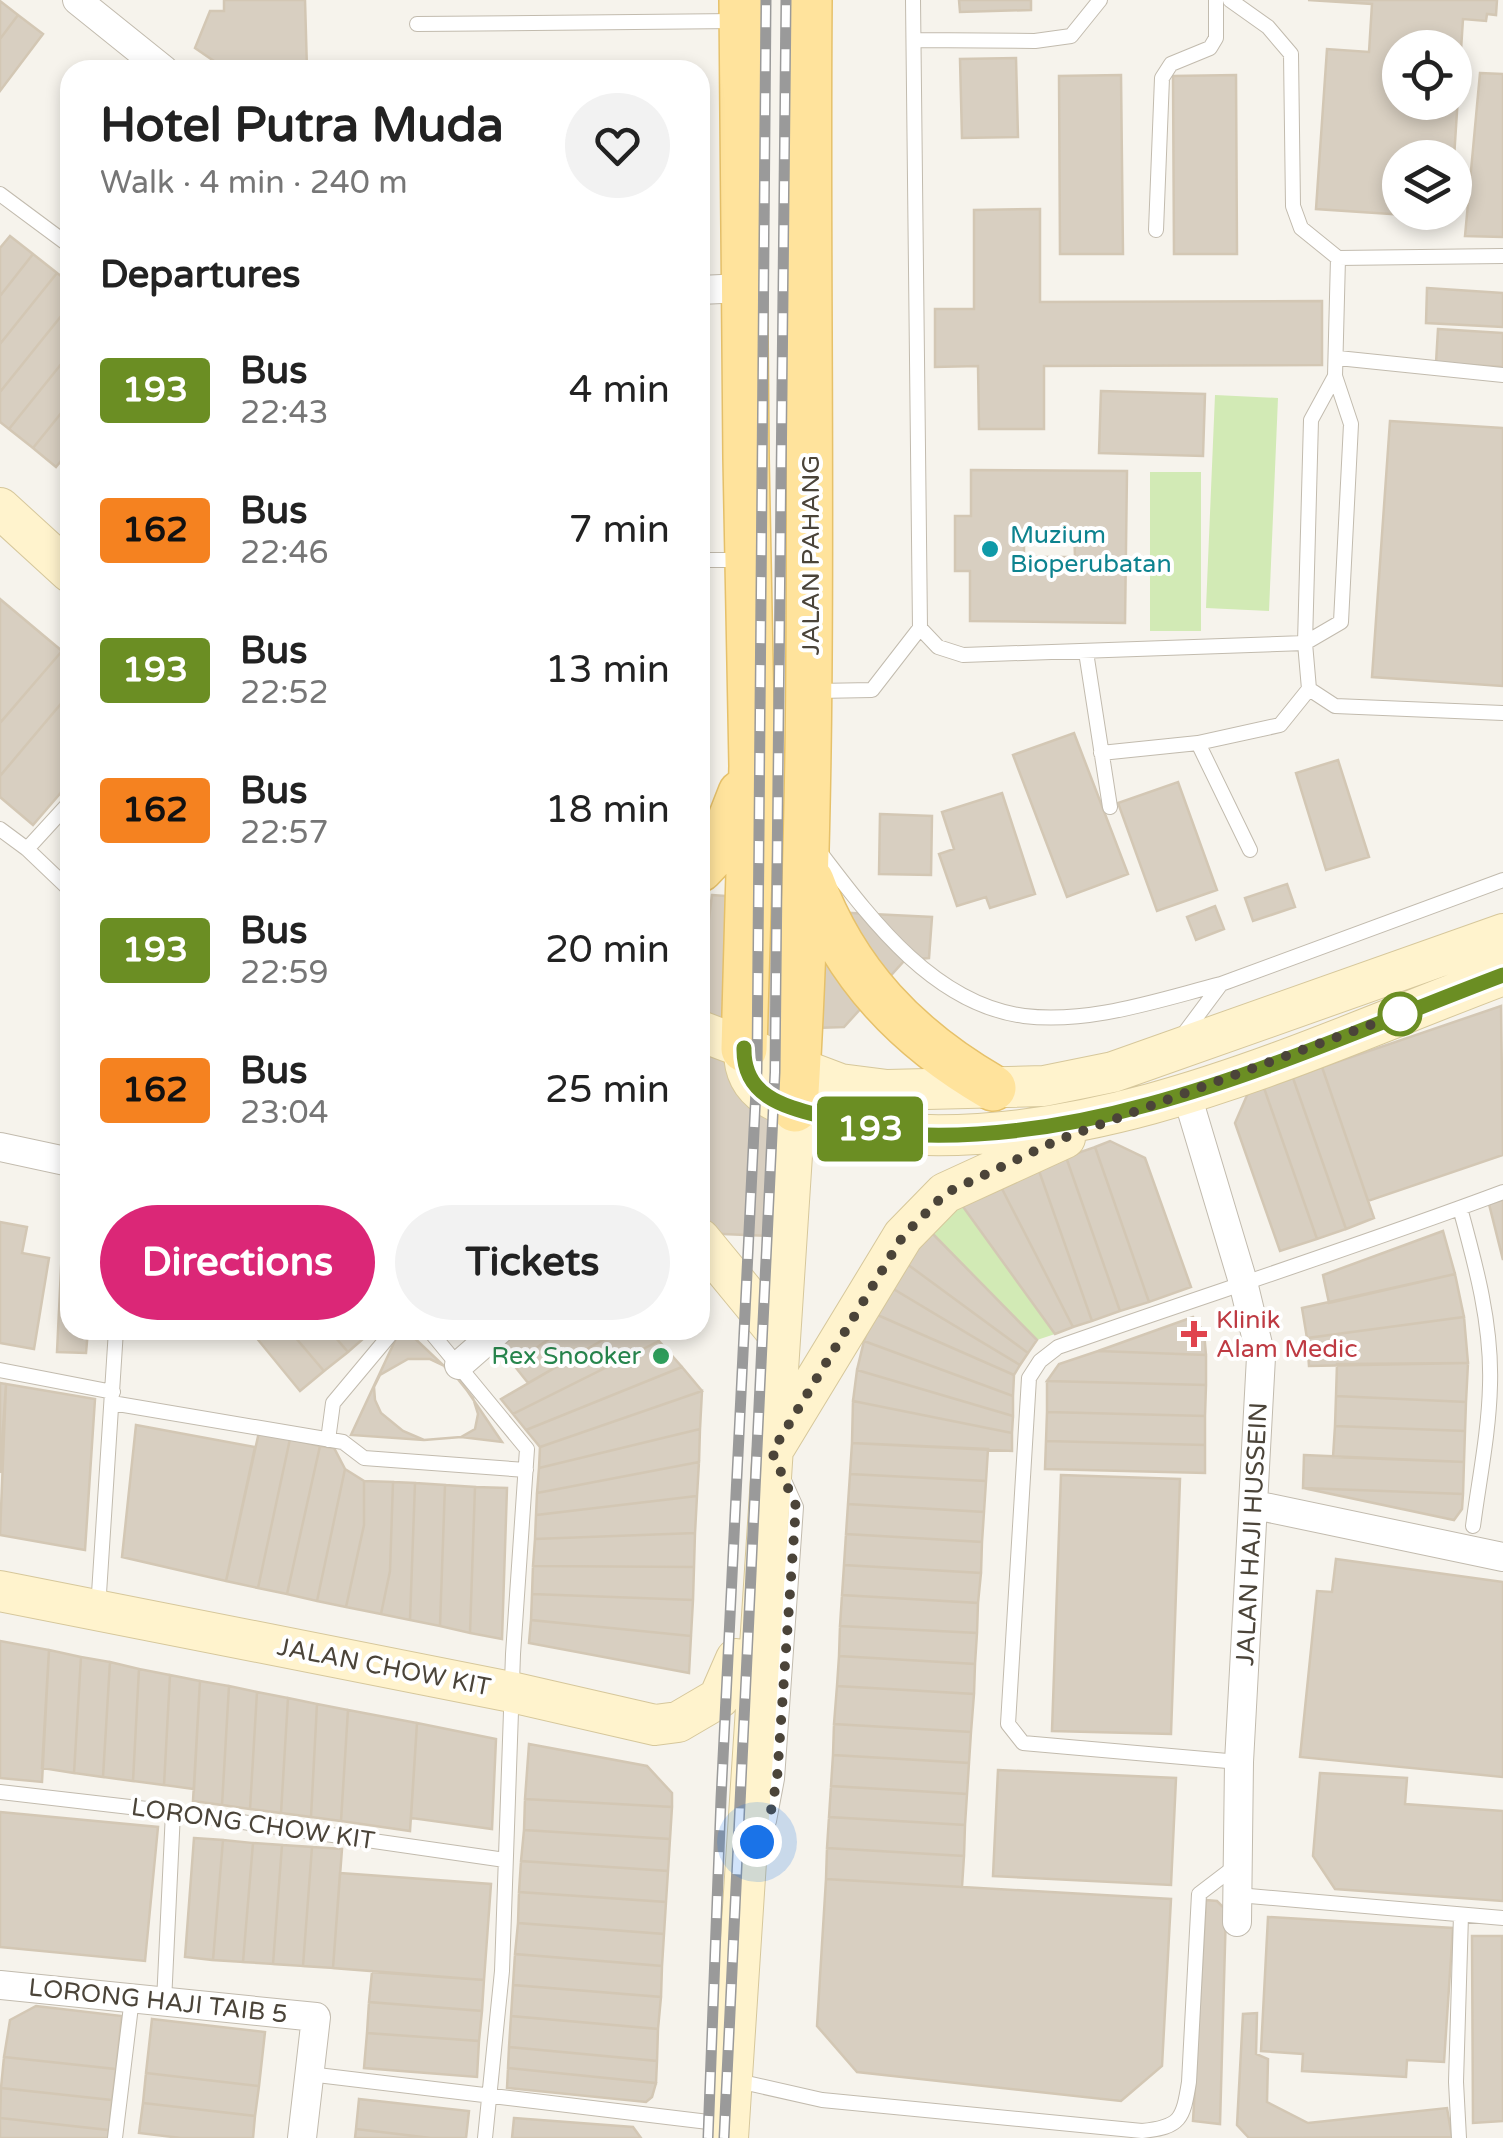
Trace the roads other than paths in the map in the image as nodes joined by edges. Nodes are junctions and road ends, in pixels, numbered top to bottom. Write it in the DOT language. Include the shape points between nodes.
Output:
graph roads {
  1 [pos="77,0"];
  2 [pos="809,0"];
  3 [pos="913,0"];
  4 [pos="1100,0"];
  5 [pos="1216,0"];
  6 [pos="1230,0"];
  7 [pos="742,10"];
  8 [pos="416,24"];
  9 [pos="914,40"];
  10 [pos="152,60"];
  11 [pos="0,194"];
  12 [pos="1156,230"];
  13 [pos="60,239"];
  14 [pos="1503,256"];
  15 [pos="1338,258"];
  16 [pos="722,289"];
  17 [pos="1338,358"];
  18 [pos="1503,375"];
  19 [pos="1335,376"];
  20 [pos="0,508"];
  21 [pos="60,558"];
  22 [pos="710,560"];
  23 [pos="748,560"];
  24 [pos="920,628"];
  25 [pos="1305,643"];
  26 [pos="1086,652"];
  27 [pos="1309,689"];
  28 [pos="811,691"];
  29 [pos="1503,714"];
  30 [pos="1198,743"];
  31 [pos="1101,753"];
  32 [pos="752,766"];
  33 [pos="1110,808"];
  34 [pos="60,813"];
  35 [pos="0,829"];
  36 [pos="27,849"];
  37 [pos="1250,850"];
  38 [pos="808,854"];
  39 [pos="710,858"];
  40 [pos="60,880"];
  41 [pos="1503,880"];
  42 [pos="1503,934"];
  43 [pos="1503,975"];
  44 [pos="1221,984"];
  45 [pos="710,1034"];
  46 [pos="744,1048"];
  47 [pos="1171,1051"];
  48 [pos="797,1088"];
  49 [pos="994,1088"];
  50 [pos="1186,1095"];
  51 [pos="0,1147"];
  52 [pos="60,1160"];
  53 [pos="1503,1192"];
  54 [pos="1460,1208"];
  55 [pos="710,1251"];
  56 [pos="1244,1282"];
  57 [pos="779,1335"];
  58 [pos="116,1340"];
  59 [pos="386,1340"];
  60 [pos="437,1340"];
  61 [pos="488,1340"];
  62 [pos="459,1365"];
  63 [pos="0,1370"];
  64 [pos="776,1380"];
  65 [pos="113,1398"];
  66 [pos="328,1440"];
  67 [pos="772,1452"];
  68 [pos="526,1470"];
  69 [pos="1254,1505"];
  70 [pos="1473,1526"];
  71 [pos="1503,1557"];
  72 [pos="0,1591"];
  73 [pos="98,1610"];
  74 [pos="736,1659"];
  75 [pos="512,1692"];
  76 [pos="1239,1762"];
  77 [pos="0,1792"];
  78 [pos="750,1802"];
  79 [pos="173,1812"];
  80 [pos="505,1860"];
  81 [pos="746,1862"];
  82 [pos="1238,1864"];
  83 [pos="1238,1908"];
  84 [pos="1461,1914"];
  85 [pos="1503,1918"];
  86 [pos="0,1985"];
  87 [pos="132,1998"];
  88 [pos="164,2002"];
  89 [pos="309,2074"];
  90 [pos="490,2096"];
  91 [pos="730,2110"];
  92 [pos="116,2138"];
  93 [pos="302,2138"];
  94 [pos="485,2138"];
  95 [pos="1459,2138"];
  1 -- 10 [label="street"];
  2 -- 28 [label="main road, JALAN PAHANG"];
  3 -- 9 [label="lane"];
  4 -- 9 [label="lane" via="1071,36"];
  5 -- 12 [label="lane" via="1210,48 1170,64 1162,78"];
  6 -- 15 [label="lane" via="1268,26 1292,54 1292,206 1301,228"];
  7 -- 8 [label="lane"];
  7 -- 16 [label="main road"];
  9 -- 24 [label="lane"];
  11 -- 13 [label="lane"];
  14 -- 15 [label="lane"];
  15 -- 17 [label="lane"];
  16 -- 23 [label="main road"];
  17 -- 18 [label="lane"];
  17 -- 19 [label="lane"];
  19 -- 25 [label="lane" via="1311,420"];
  19 -- 25 [label="lane" via="1351,424 1341,622"];
  20 -- 21 [label="main road"];
  22 -- 23 [label="lane"];
  23 -- 32 [label="main road"];
  24 -- 26 [label="lane" via="938,647 963,655"];
  24 -- 28 [label="lane" via="872,690"];
  25 -- 26 [label="lane"];
  25 -- 27 [label="lane"];
  26 -- 31 [label="lane"];
  27 -- 29 [label="lane" via="1334,706"];
  27 -- 30 [label="lane" via="1280,724"];
  28 -- 38 [label="main road, JALAN PAHANG"];
  30 -- 31 [label="lane"];
  30 -- 37 [label="lane"];
  31 -- 33 [label="lane"];
  32 -- 39 [label="main road"];
  32 -- 46 [label="main road"];
  34 -- 36 [label="lane"];
  35 -- 36 [label="lane"];
  36 -- 40 [label="lane"];
  38 -- 44 [label="lane" via="915,962 984,1006 1025,1016 1094,1014"];
  38 -- 48 [label="main road, JALAN PAHANG"];
  38 -- 49 [label="main road" via="837,940 882,1003 949,1062"];
  41 -- 44 [label="lane"];
  42 -- 47 [label="main road"];
  43 -- 50 [label="main road"];
  44 -- 47 [label="lane"];
  45 -- 46 [label="main road"];
  46 -- 48 [label="main road"];
  47 -- 49 [label="main road" via="1113,1072"];
  48 -- 49 [label="main road"];
  48 -- 50 [label="main road" via="885,1132 1045,1128"];
  48 -- 57 [label="main road"];
  50 -- 56 [label="street, JALAN HAJI HUSSEIN"];
  50 -- 67 [label="main road" via="1058,1140 946,1193 903,1236"];
  51 -- 52 [label="street"];
  53 -- 54 [label="lane"];
  54 -- 56 [label="lane"];
  54 -- 70 [label="lane" via="1486,1317 1490,1386"];
  55 -- 57 [label="main road"];
  56 -- 69 [label="street, JALAN HAJI HUSSEIN" via="1260,1356"];
  56 -- 76 [label="lane" via="1058,1347 1029,1378 1008,1686 1008,1724 1023,1743"];
  57 -- 64 [label="main road"];
  58 -- 65 [label="lane"];
  59 -- 66 [label="lane" via="333,1403"];
  60 -- 62 [label="lane"];
  61 -- 62 [label="street"];
  62 -- 68 [label="lane" via="527,1449"];
  63 -- 65 [label="lane"];
  64 -- 67 [label="main road"];
  64 -- 74 [label="main road" via="750,1448"];
  65 -- 66 [label="lane"];
  65 -- 73 [label="lane"];
  66 -- 68 [label="lane" via="364,1458"];
  67 -- 78 [label="main road"];
  67 -- 81 [label="lane" via="796,1506 777,1779 769,1821"];
  68 -- 75 [label="lane"];
  69 -- 71 [label="street"];
  69 -- 76 [label="street, JALAN HAJI HUSSEIN"];
  72 -- 73 [label="main road, JALAN CHOW KIT"];
  73 -- 75 [label="main road, JALAN CHOW KIT"];
  74 -- 75 [label="main road, JALAN CHOW KIT" via="719,1698 666,1724"];
  74 -- 78 [label="main road"];
  75 -- 80 [label="lane"];
  76 -- 82 [label="street, JALAN HAJI HUSSEIN"];
  77 -- 79 [label="lane, LORONG CHOW KIT"];
  78 -- 81 [label="main road"];
  79 -- 80 [label="lane, LORONG CHOW KIT"];
  79 -- 88 [label="lane"];
  80 -- 90 [label="lane"];
  81 -- 91 [label="main road"];
  82 -- 83 [label="street, JALAN HAJI HUSSEIN"];
  82 -- 91 [label="lane" via="1199,1894 1184,2109 1166,2129 1142,2132 822,2100"];
  83 -- 84 [label="lane"];
  84 -- 85 [label="lane"];
  84 -- 95 [label="lane"];
  86 -- 87 [label="street, LORONG HAJI TAIB 5"];
  87 -- 88 [label="street, LORONG HAJI TAIB 5"];
  87 -- 92 [label="lane"];
  88 -- 89 [label="street, LORONG HAJI TAIB 5" via="316,2017"];
  89 -- 90 [label="lane"];
  89 -- 93 [label="street"];
  90 -- 91 [label="lane"];
  90 -- 94 [label="lane"];
}
